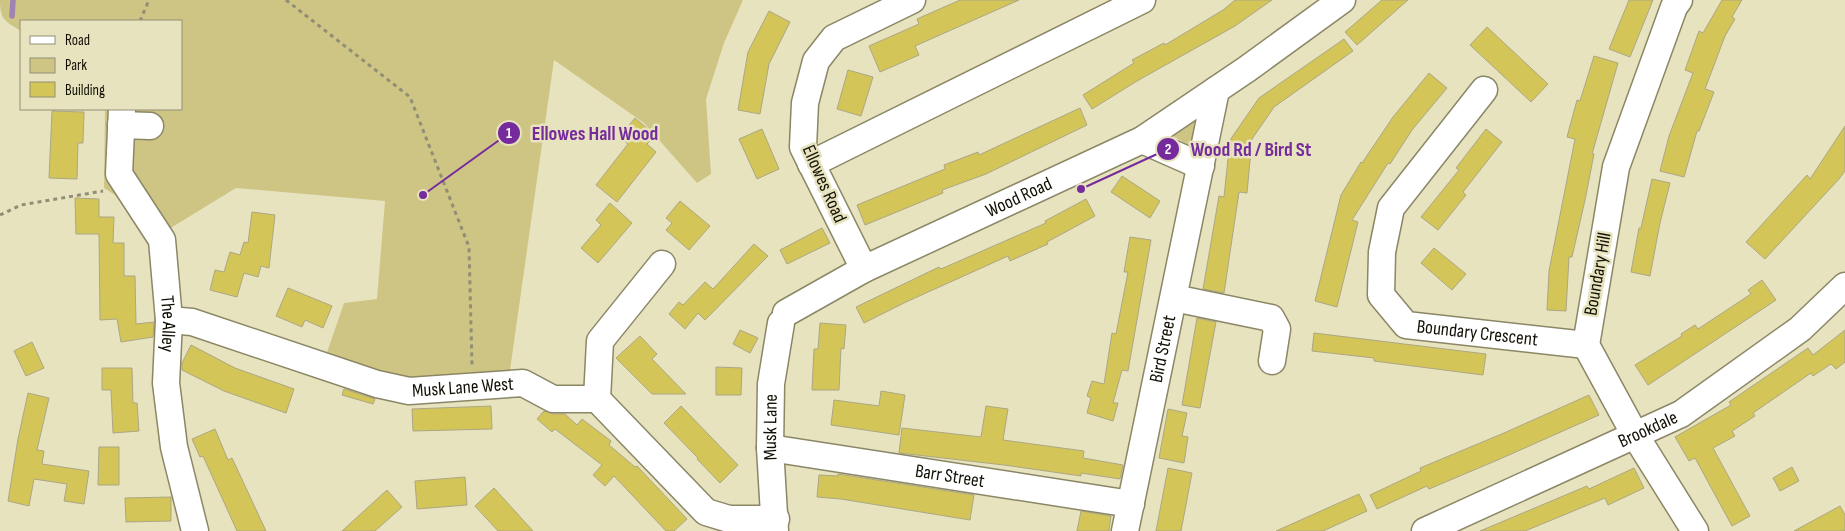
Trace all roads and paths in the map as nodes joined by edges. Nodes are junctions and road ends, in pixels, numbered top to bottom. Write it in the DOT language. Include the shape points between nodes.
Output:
graph roads {
  1 [pos="149,0"];
  2 [pos="286,0"];
  3 [pos="912,0"];
  4 [pos="1142,0"];
  5 [pos="1342,0"];
  6 [pos="1679,0"];
  7 [pos="140,20"];
  8 [pos="1216,90"];
  9 [pos="1484,90"];
  10 [pos="122,117"];
  11 [pos="150,126"];
  12 [pos="1142,140"];
  13 [pos="811,164"];
  14 [pos="1202,166"];
  15 [pos="127,186"];
  16 [pos="0,215"];
  17 [pos="662,264"];
  18 [pos="864,269"];
  19 [pos="1845,286"];
  20 [pos="1174,298"];
  21 [pos="783,318"];
  22 [pos="169,320"];
  23 [pos="1586,345"];
  24 [pos="1272,361"];
  25 [pos="472,386"];
  26 [pos="597,399"];
  27 [pos="1636,435"];
  28 [pos="770,448"];
  29 [pos="1131,504"];
  30 [pos="776,525"];
  31 [pos="195,531"];
  32 [pos="1124,531"];
  33 [pos="1425,531"];
  34 [pos="1695,531"];
  1 -- 7 [label="path"];
  2 -- 25 [label="path" via="410,97 469,247"];
  3 -- 13 [label="street, Ellowes Road" via="834,38 816,61 805,103 803,147"];
  4 -- 13 [label="street"];
  5 -- 8 [label="street, Wood Road"];
  6 -- 23 [label="street, Boundary Hill" via="1616,167"];
  8 -- 12 [label="street, Wood Road"];
  8 -- 14 [label="street, Bird Street"];
  9 -- 23 [label="street, Boundary Crescent" via="1391,208 1382,252 1381,295 1406,325"];
  10 -- 11 [label="street, The Alley"];
  10 -- 15 [label="street, The Alley" via="119,174"];
  12 -- 14 [label="street"];
  12 -- 18 [label="street, Wood Road"];
  13 -- 18 [label="street, Ellowes Road"];
  14 -- 20 [label="street, Bird Street"];
  15 -- 16 [label="path" via="21,205"];
  15 -- 22 [label="street, The Alley" via="162,240"];
  17 -- 26 [label="street" via="600,340"];
  18 -- 21 [label="street, Wood Road"];
  19 -- 27 [label="street, Brookdale" via="1800,328 1681,414"];
  20 -- 24 [label="street" via="1271,318 1277,329"];
  20 -- 29 [label="street, Bird Street"];
  21 -- 28 [label="street, Musk Lane" via="771,384"];
  22 -- 25 [label="street, Musk Lane West" via="192,322 377,384 409,391"];
  22 -- 31 [label="street, The Alley" via="166,383 174,447"];
  23 -- 27 [label="street"];
  25 -- 26 [label="street, Musk Lane West" via="524,383 553,399"];
  26 -- 30 [label="street" via="706,512 729,519"];
  27 -- 33 [label="street, Brookdale"];
  27 -- 34 [label="street"];
  28 -- 29 [label="street, Barr Street"];
  28 -- 30 [label="street, Musk Lane"];
  29 -- 32 [label="street, Bird Street"];
}
